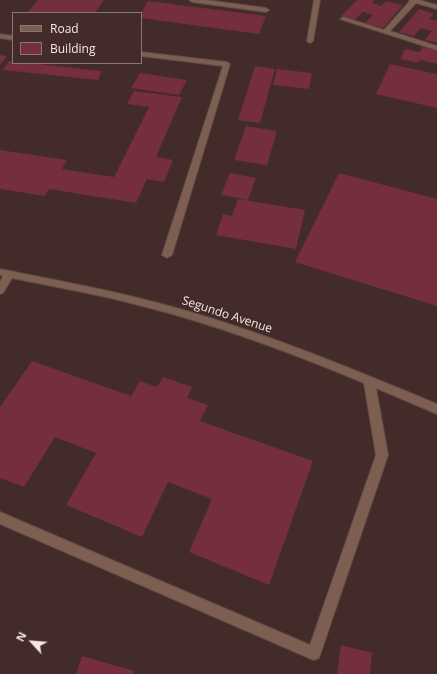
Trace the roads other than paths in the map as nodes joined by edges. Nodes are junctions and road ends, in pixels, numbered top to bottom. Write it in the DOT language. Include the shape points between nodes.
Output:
graph roads {
  1 [pos="192,0"];
  2 [pos="316,0"];
  3 [pos="414,0"];
  4 [pos="437,7"];
  5 [pos="266,10"];
  6 [pos="343,18"];
  7 [pos="386,32"];
  8 [pos="0,36"];
  9 [pos="12,38"];
  10 [pos="310,41"];
  11 [pos="437,48"];
  12 [pos="142,54"];
  13 [pos="167,255"];
  14 [pos="5,273"];
  15 [pos="0,290"];
  16 [pos="369,380"];
  17 [pos="437,409"];
  18 [pos="0,518"];
  1 -- 5 [label="street"];
  2 -- 10 [label="street"];
  3 -- 4 [label="street"];
  3 -- 7 [label="street"];
  6 -- 7 [label="street"];
  7 -- 11 [label="street"];
  8 -- 9 [label="street"];
  12 -- 13 [label="street" via="227,64"];
  14 -- 15 [label="street"];
  14 -- 16 [label="street, Segundo Avenue" via="142,302 283,347"];
  16 -- 17 [label="street, Segundo Avenue"];
  16 -- 18 [label="street" via="382,455 314,653"];
}
